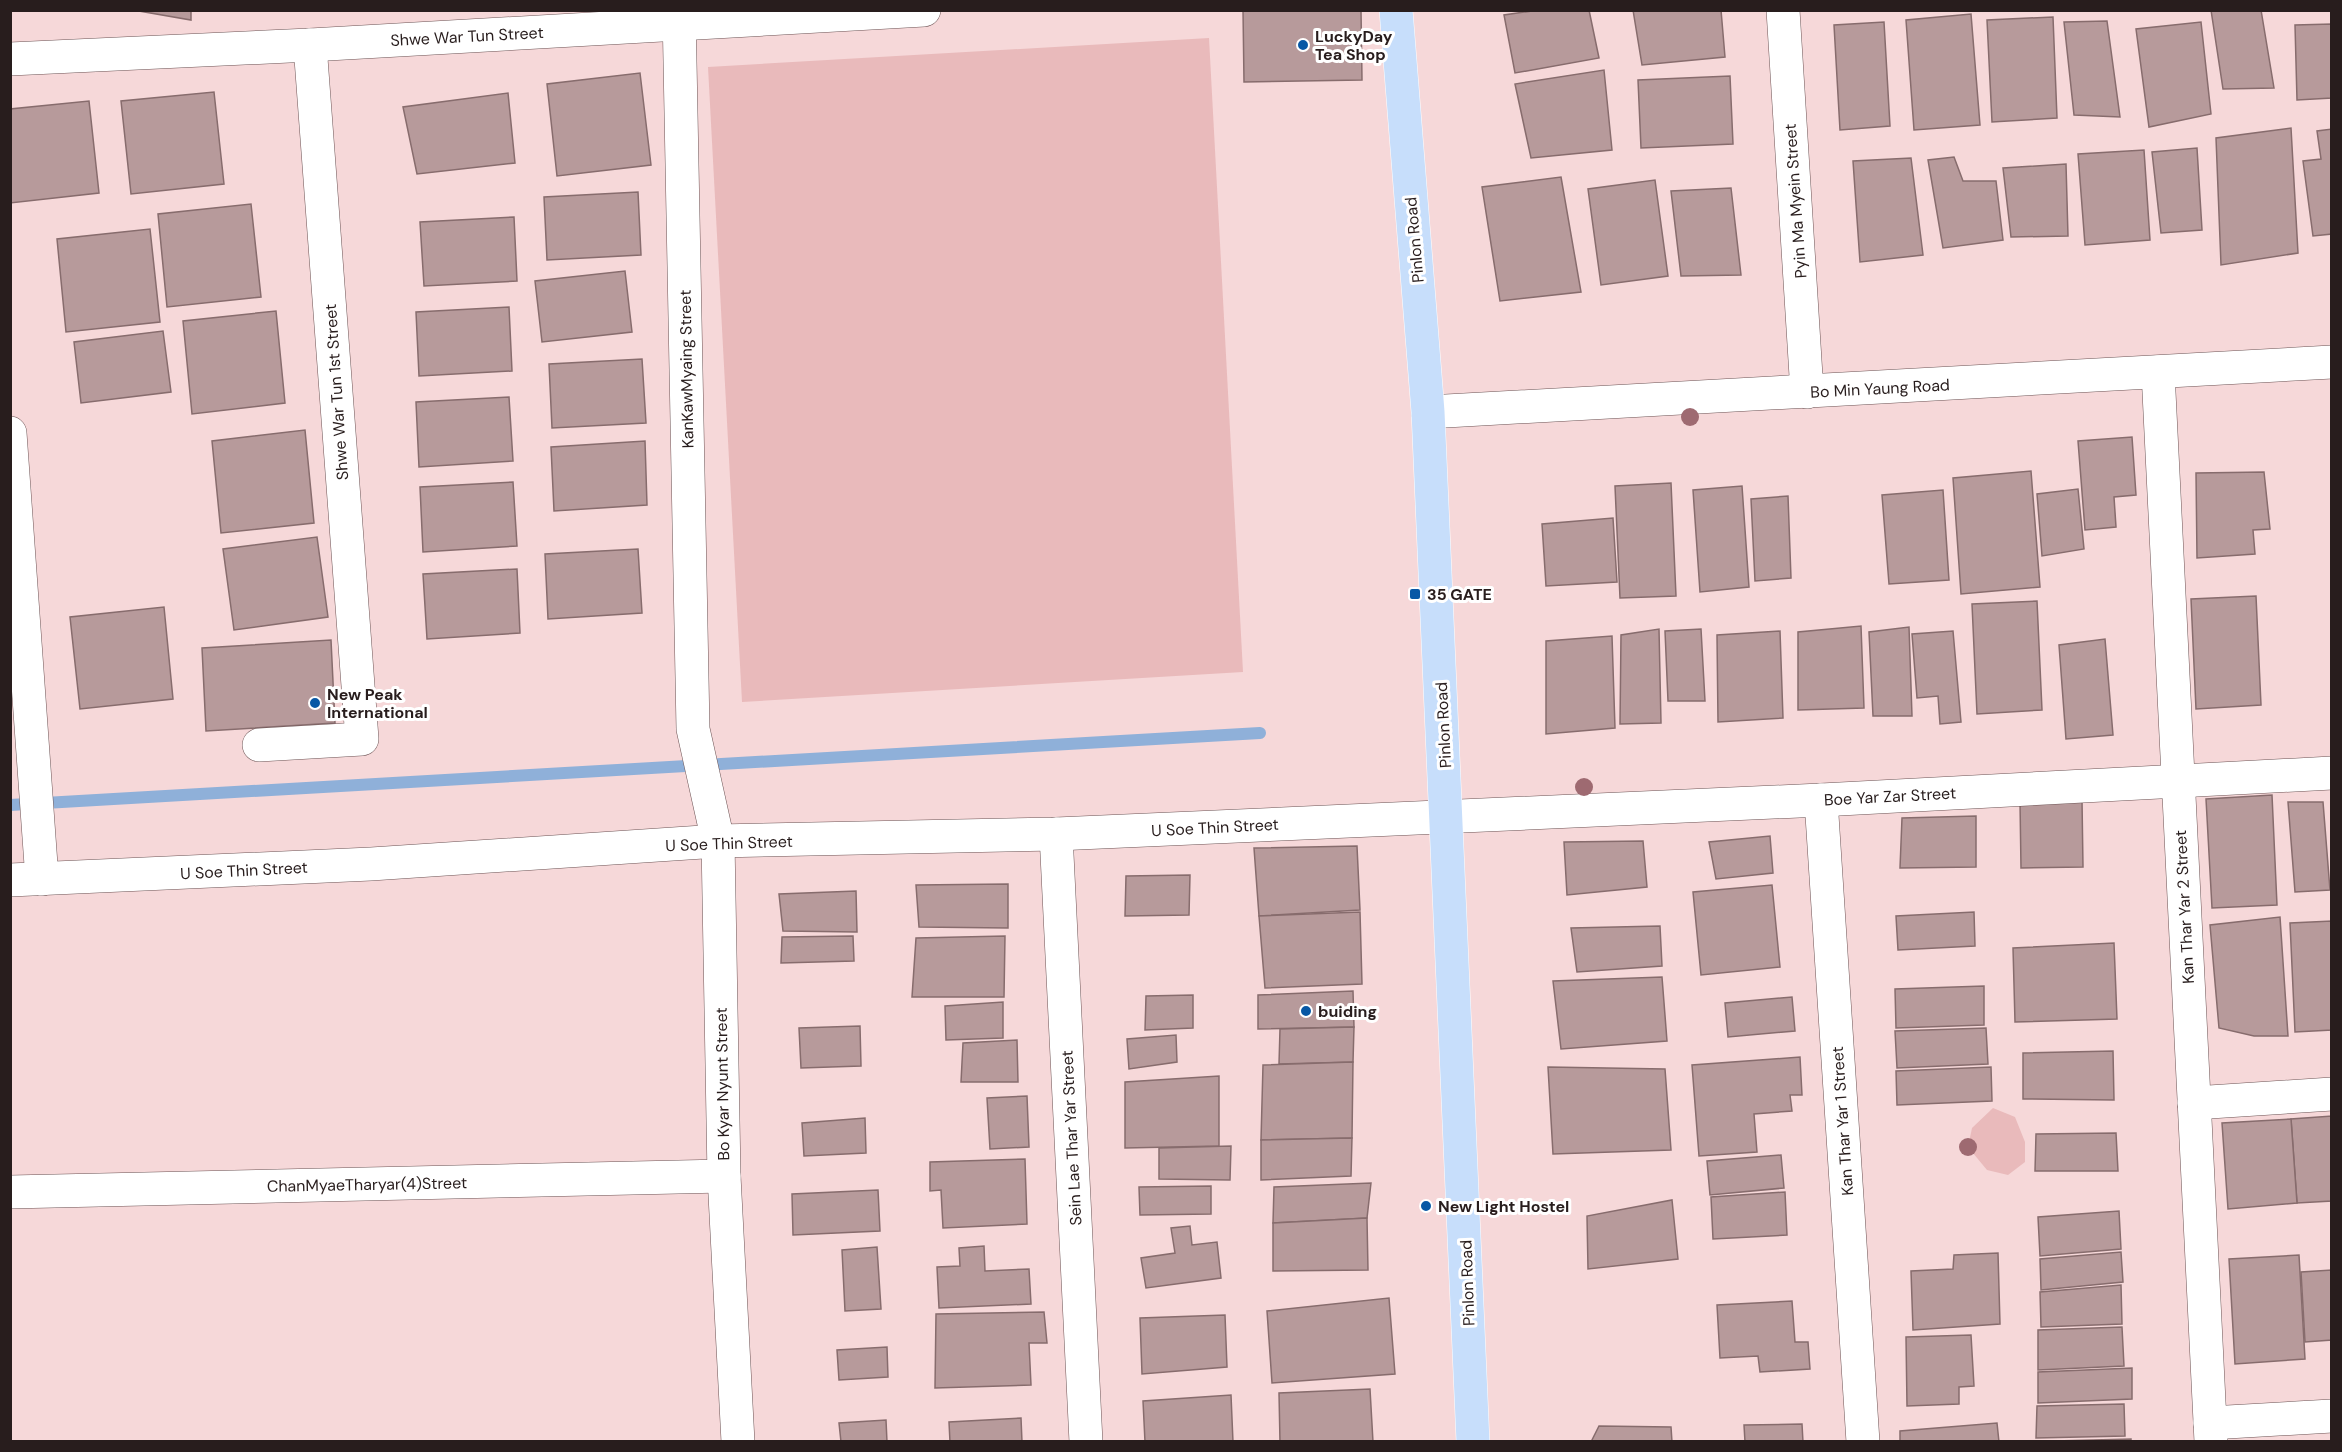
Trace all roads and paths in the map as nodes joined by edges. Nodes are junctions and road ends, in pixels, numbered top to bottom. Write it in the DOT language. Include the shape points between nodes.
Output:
graph roads {
  1 [pos="924,10"];
  2 [pos="1396,10"];
  3 [pos="1783,10"];
  4 [pos="679,18"];
  5 [pos="310,45"];
  6 [pos="10,59"];
  7 [pos="2331,362"];
  8 [pos="2158,372"];
  9 [pos="1807,392"];
  10 [pos="1428,412"];
  11 [pos="10,433"];
  12 [pos="693,729"];
  13 [pos="259,745"];
  14 [pos="22,757"];
  15 [pos="2331,774"];
  16 [pos="2178,782"];
  17 [pos="1821,800"];
  18 [pos="1448,817"];
  19 [pos="1056,834"];
  20 [pos="718,841"];
  21 [pos="26,879"];
  22 [pos="2331,1094"];
  23 [pos="2194,1103"];
  24 [pos="724,1176"];
  25 [pos="10,1192"];
  26 [pos="2331,1416"];
  27 [pos="2210,1432"];
  28 [pos="738,1442"];
  29 [pos="1086,1442"];
  30 [pos="1473,1442"];
  31 [pos="1863,1442"];
  1 -- 4 [label="street, Shwe War Tun Street"];
  2 -- 10 [label="main road, Pinlon Road"];
  3 -- 9 [label="street, Pyin Ma Myein Street"];
  4 -- 5 [label="street, Shwe War Tun Street"];
  4 -- 12 [label="street, KanKawMyaing Street"];
  5 -- 6 [label="street, Shwe War Tun Street"];
  5 -- 13 [label="street, Shwe War Tun 1st Street" via="362,740"];
  7 -- 8 [label="street, Bo Min Yaung Road"];
  8 -- 9 [label="street, Bo Min Yaung Road"];
  8 -- 16 [label="street, Kan Thar Yar 2 Street"];
  9 -- 10 [label="street, Bo Min Yaung Road"];
  10 -- 18 [label="main road, Pinlon Road"];
  11 -- 14 [label="street"];
  12 -- 20 [label="street, Bo Kyar Nyunt Street"];
  14 -- 21 [label="street"];
  15 -- 16 [label="street, Boe Yar Zar Street"];
  16 -- 17 [label="street, Boe Yar Zar Street"];
  16 -- 23 [label="street, Kan Thar Yar 2 Street"];
  17 -- 18 [label="street, Boe Yar Zar Street"];
  17 -- 31 [label="street, Kan Thar Yar 1 Street"];
  18 -- 19 [label="street, U Soe Thin Street"];
  18 -- 30 [label="main road, Pinlon Road"];
  19 -- 20 [label="street, U Soe Thin Street"];
  19 -- 29 [label="street, Sein Lae Thar Yar Street"];
  20 -- 21 [label="street, U Soe Thin Street" via="371,864"];
  20 -- 24 [label="street, Bo Kyar Nyunt Street"];
  22 -- 23 [label="street"];
  23 -- 27 [label="street, Kan Thar Yar 2 Street"];
  24 -- 25 [label="street, ChanMyaeTharyar(4)Street"];
  24 -- 28 [label="street, Bo Kyar Nyunt Street"];
  26 -- 27 [label="street"];
}
